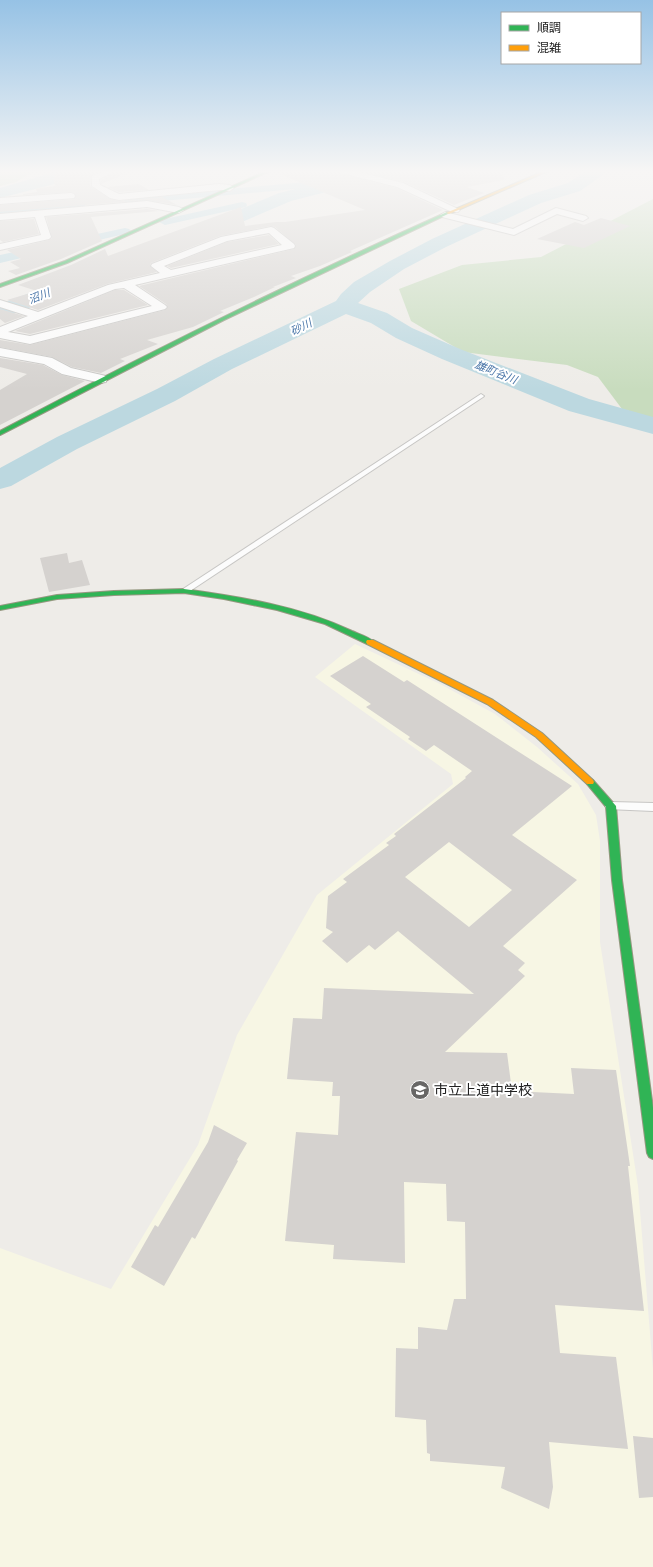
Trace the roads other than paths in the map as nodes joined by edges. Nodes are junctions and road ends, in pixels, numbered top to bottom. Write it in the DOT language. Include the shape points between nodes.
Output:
graph roads {
  1 [pos="13,244"];
  2 [pos="105,244"];
  3 [pos="211,244"];
  4 [pos="288,244"];
  5 [pos="380,244"];
  6 [pos="0,247"];
  7 [pos="170,274"];
  8 [pos="126,284"];
  9 [pos="0,286"];
  10 [pos="0,303"];
  11 [pos="39,316"];
  12 [pos="0,331"];
  13 [pos="0,334"];
  14 [pos="0,352"];
  15 [pos="101,379"];
  16 [pos="481,396"];
  17 [pos="0,433"];
  18 [pos="184,591"];
  19 [pos="0,608"];
  20 [pos="610,806"];
  21 [pos="653,807"];
  22 [pos="653,1153"];
  1 -- 6 [label="street"];
  2 -- 9 [label="street" via="66,262"];
  3 -- 7 [label="street" via="156,266"];
  4 -- 7 [label="street" via="290,246"];
  5 -- 15 [label="street" via="161,347"];
  7 -- 8 [label="street"];
  8 -- 11 [label="street" via="112,287"];
  8 -- 13 [label="street" via="161,307 30,340"];
  10 -- 11 [label="street"];
  11 -- 12 [label="street"];
  14 -- 15 [label="street" via="48,361 66,371"];
  15 -- 17 [label="street"];
  16 -- 18 [label="lane"];
  18 -- 19 [label="street" via="56,597"];
  18 -- 20 [label="street" via="278,608 328,622 490,702 539,735 585,777"];
  20 -- 21 [label="lane"];
  20 -- 22 [label="street" via="617,880"];
}
